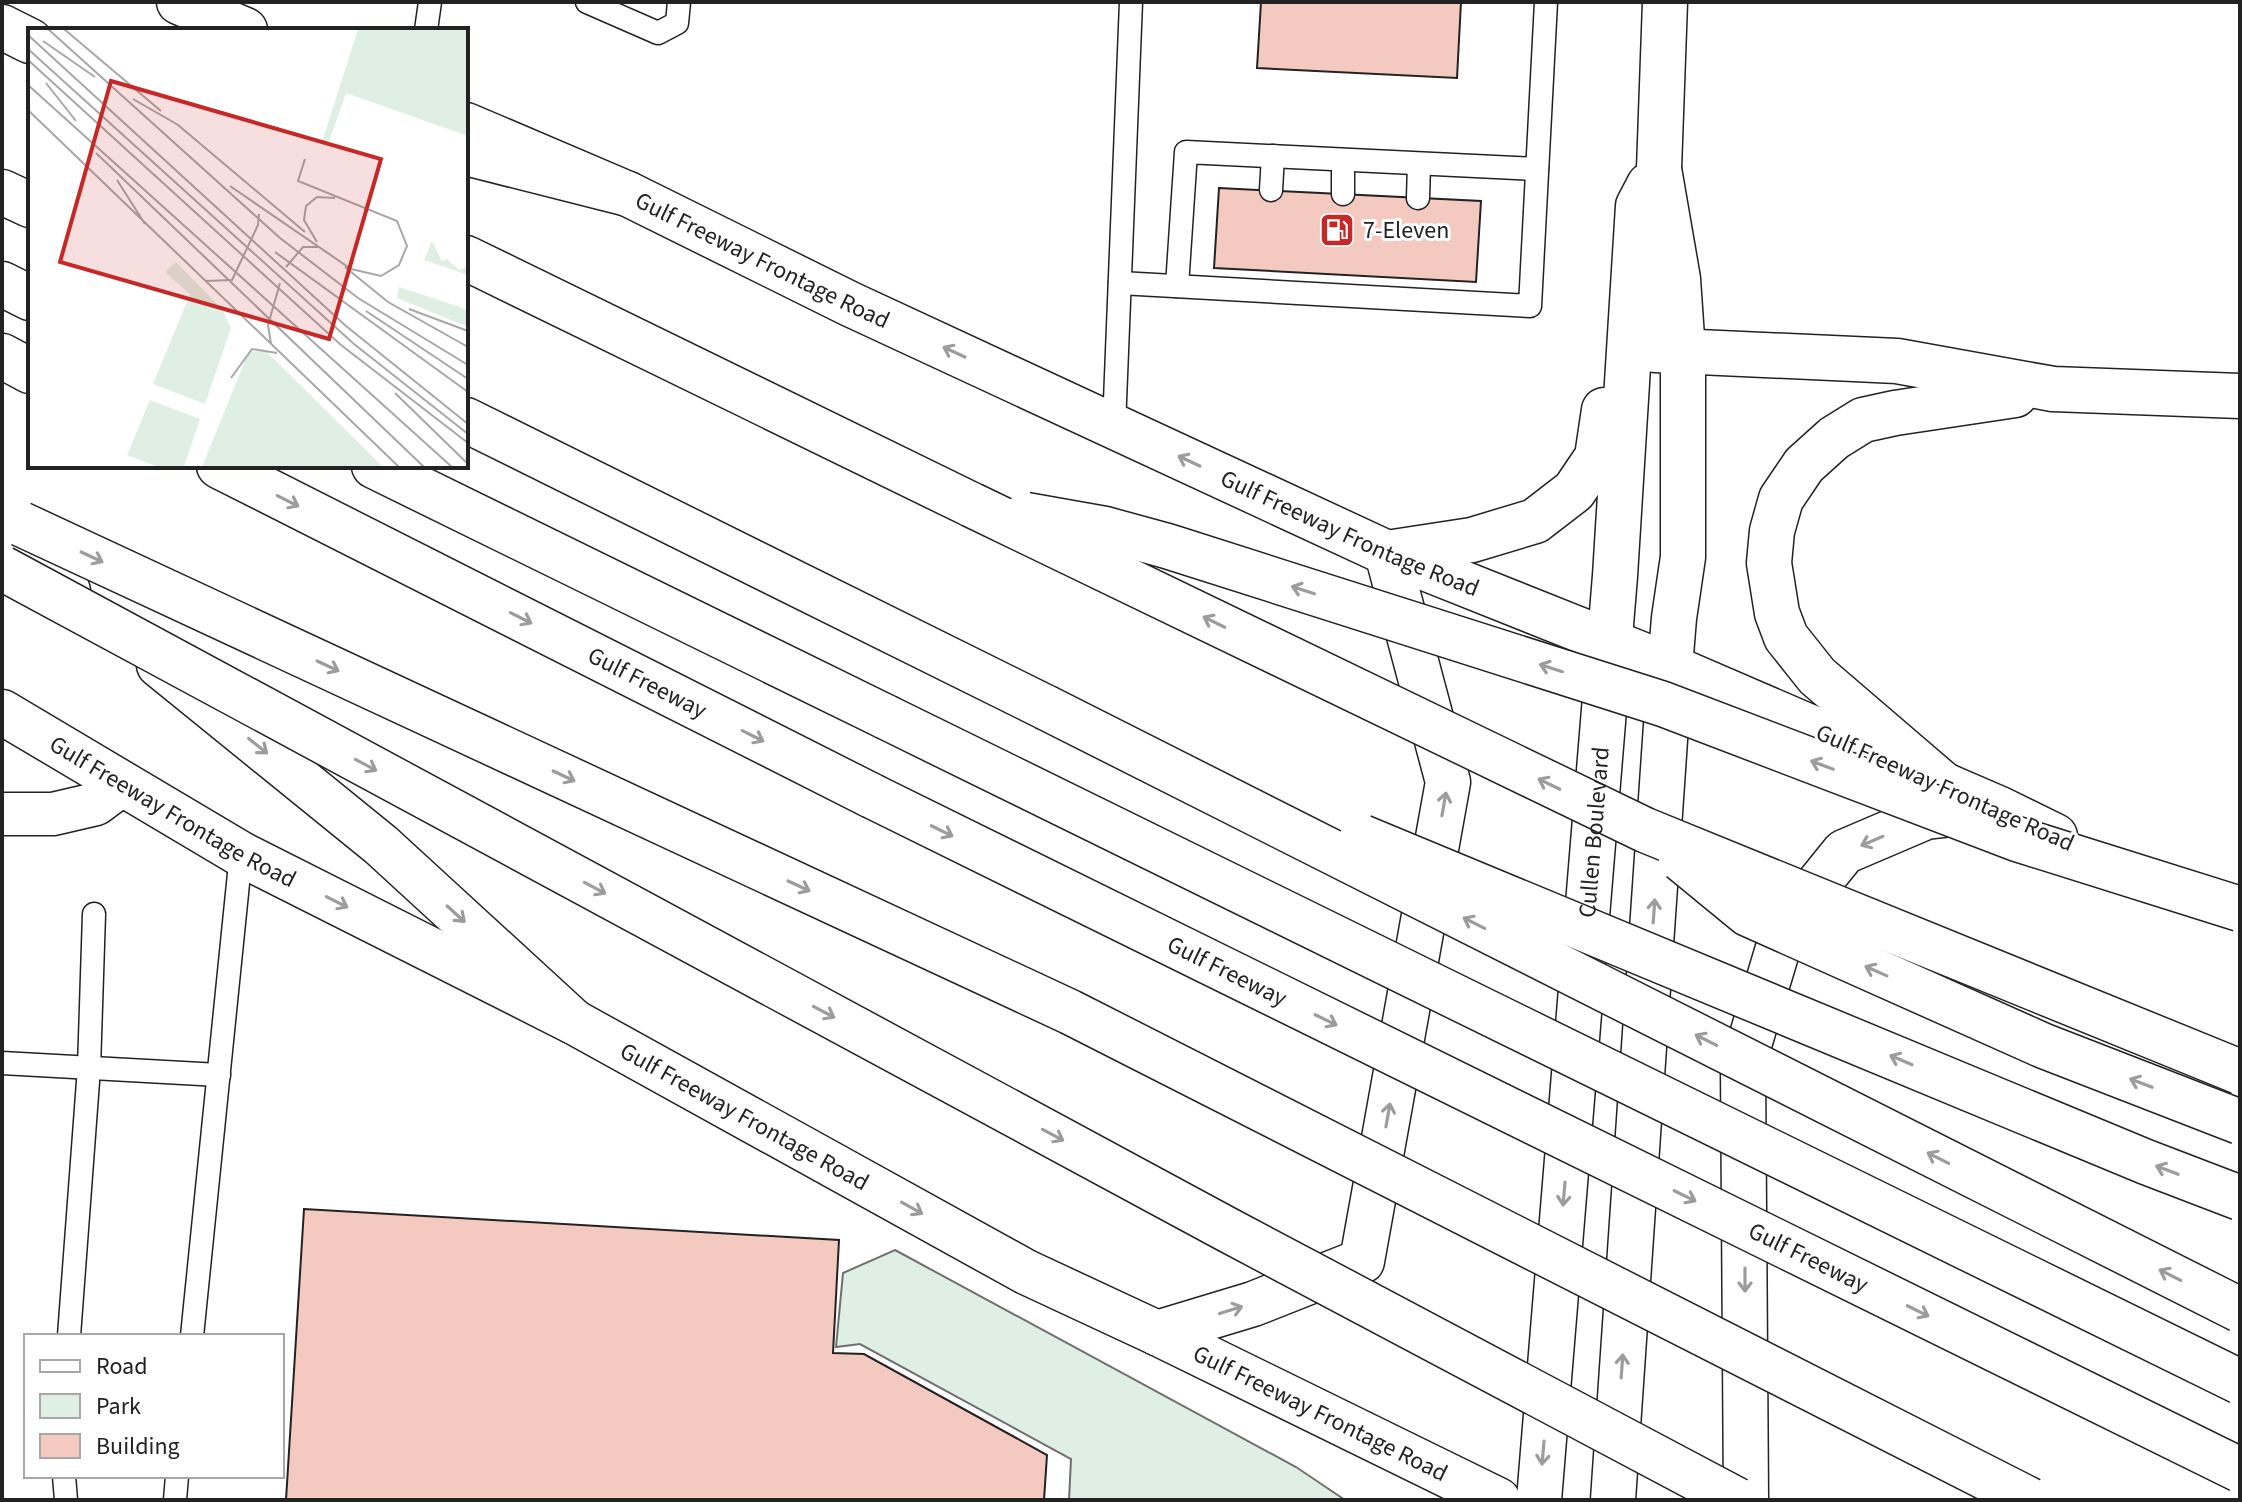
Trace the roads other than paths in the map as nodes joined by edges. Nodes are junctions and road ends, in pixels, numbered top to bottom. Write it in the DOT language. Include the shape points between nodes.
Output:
graph roads {
  1 [pos="179,2"];
  2 [pos="430,2"];
  3 [pos="587,2"];
  4 [pos="679,2"];
  5 [pos="1131,2"];
  6 [pos="1546,2"];
  7 [pos="1665,2"];
  8 [pos="2,27"];
  9 [pos="240,28"];
  10 [pos="426,28"];
  11 [pos="2,35"];
  12 [pos="28,41"];
  13 [pos="28,42"];
  14 [pos="468,126"];
  15 [pos="468,154"];
  16 [pos="1273,156"];
  17 [pos="1343,160"];
  18 [pos="1419,164"];
  19 [pos="1537,169"];
  20 [pos="1659,169"];
  21 [pos="1271,190"];
  22 [pos="2,192"];
  23 [pos="628,194"];
  24 [pos="1343,194"];
  25 [pos="1418,198"];
  26 [pos="28,204"];
  27 [pos="1638,206"];
  28 [pos="468,259"];
  29 [pos="1120,283"];
  30 [pos="2,284"];
  31 [pos="1177,286"];
  32 [pos="28,297"];
  33 [pos="1683,352"];
  34 [pos="2,356"];
  35 [pos="28,370"];
  36 [pos="2053,389"];
  37 [pos="2240,396"];
  38 [pos="468,421"];
  39 [pos="1114,426"];
  40 [pos="223,468"];
  41 [pos="378,468"];
  42 [pos="972,505"];
  43 [pos="2,515"];
  44 [pos="2,537"];
  45 [pos="1387,553"];
  46 [pos="2,568"];
  47 [pos="1610,642"];
  48 [pos="1670,667"];
  49 [pos="1045,707"];
  50 [pos="2,712"];
  51 [pos="123,784"];
  52 [pos="1944,785"];
  53 [pos="2000,809"];
  54 [pos="2,814"];
  55 [pos="1645,830"];
  56 [pos="241,854"];
  57 [pos="2240,909"];
  58 [pos="94,914"];
  59 [pos="2240,928"];
  60 [pos="574,1022"];
  61 [pos="2,1063"];
  62 [pos="89,1068"];
  63 [pos="2240,1072"];
  64 [pos="219,1075"];
  65 [pos="2240,1122"];
  66 [pos="2240,1198"];
  67 [pos="2240,1310"];
  68 [pos="1157,1333"];
  69 [pos="69,1334"];
  70 [pos="192,1334"];
  71 [pos="2240,1382"];
  72 [pos="2240,1470"];
  73 [pos="64,1478"];
  74 [pos="177,1478"];
  75 [pos="66,1500"];
  76 [pos="175,1500"];
  77 [pos="1498,1500"];
  78 [pos="1539,1500"];
  79 [pos="1613,1500"];
  80 [pos="1737,1500"];
  81 [pos="1746,1500"];
  82 [pos="2030,1500"];
  1 -- 9 [label="main road"];
  2 -- 10 [label="lane"];
  3 -- 4 [label="lane" via="658,33 677,23"];
  5 -- 29 [label="lane"];
  6 -- 19 [label="lane"];
  7 -- 20 [label="main road, Cullen Boulevard"];
  8 -- 12 [label="main road"];
  11 -- 13 [label="main road"];
  14 -- 23 [label="main road, Gulf Freeway Frontage Road"];
  15 -- 23 [label="main road"];
  16 -- 17 [label="lane"];
  16 -- 21 [label="lane"];
  16 -- 31 [label="lane" via="1186,152"];
  17 -- 18 [label="lane"];
  17 -- 24 [label="lane"];
  18 -- 19 [label="lane"];
  18 -- 25 [label="lane"];
  19 -- 31 [label="lane" via="1530,306 1416,289 1266,281"];
  20 -- 27 [label="main road, Cullen Boulevard"];
  20 -- 33 [label="main road" via="1655,350"];
  22 -- 26 [label="main road"];
  39 -- 23 [label="main road, Gulf Freeway Frontage Road, one-way"];
  27 -- 45 [label="main road" via="1597,457 1574,491 1535,521 1472,540"];
  27 -- 47 [label="main road, Cullen Boulevard"];
  28 -- 42 [label="main road"];
  29 -- 31 [label="lane"];
  29 -- 39 [label="lane"];
  30 -- 32 [label="main road"];
  33 -- 36 [label="main road" via="1897,361"];
  33 -- 48 [label="main road" via="1683,557"];
  34 -- 35 [label="main road"];
  36 -- 37 [label="main road"];
  36 -- 52 [label="main road" via="1863,420 1804,465 1781,499 1772,531 1769,563 1786,637 1817,676"];
  38 -- 49 [label="main road"];
  45 -- 39 [label="main road, Gulf Freeway Frontage Road, one-way"];
  40 -- 72 [label="main road, Gulf Freeway, one-way, bridge" via="872,796"];
  41 -- 71 [label="main road, bridge"];
  55 -- 42 [label="main road, one-way, bridge"];
  57 -- 42 [label="main road, one-way, bridge" via="2017,839 1663,704 1105,529"];
  43 -- 82 [label="main road, one-way, bridge" via="1070,1012"];
  44 -- 60 [label="main road, one-way" via="381,845"];
  45 -- 47 [label="main road, Gulf Freeway Frontage Road"];
  68 -- 45 [label="main road, one-way" via="1253,1304 1362,1261 1448,782"];
  46 -- 80 [label="main road, one-way, bridge"];
  47 -- 48 [label="main road, Gulf Freeway Frontage Road"];
  47 -- 78 [label="main road, Cullen Boulevard, one-way"];
  48 -- 52 [label="main road, Gulf Freeway Frontage Road"];
  79 -- 48 [label="main road, one-way"];
  66 -- 49 [label="main road, one-way, bridge"];
  67 -- 49 [label="main road, one-way, bridge"];
  50 -- 51 [label="main road, Gulf Freeway Frontage Road"];
  51 -- 54 [label="street" via="96,804 53,814"];
  51 -- 56 [label="main road, Gulf Freeway Frontage Road"];
  52 -- 53 [label="main road, Gulf Freeway Frontage Road"];
  53 -- 59 [label="main road, Gulf Freeway Frontage Road"];
  53 -- 81 [label="main road, one-way" via="1926,817 1844,852 1785,925 1743,1065"];
  55 -- 63 [label="main road, bridge"];
  65 -- 55 [label="main road, one-way, bridge" via="2044,1046 1748,914"];
  56 -- 60 [label="main road, Gulf Freeway Frontage Road, one-way"];
  56 -- 64 [label="lane"];
  58 -- 62 [label="lane"];
  60 -- 68 [label="main road, Gulf Freeway Frontage Road, one-way" via="1026,1272"];
  61 -- 62 [label="lane"];
  62 -- 64 [label="lane"];
  62 -- 69 [label="lane"];
  64 -- 70 [label="lane"];
  68 -- 77 [label="main road, Gulf Freeway Frontage Road"];
  73 -- 75 [label="lane"];
  74 -- 76 [label="lane"];
}
